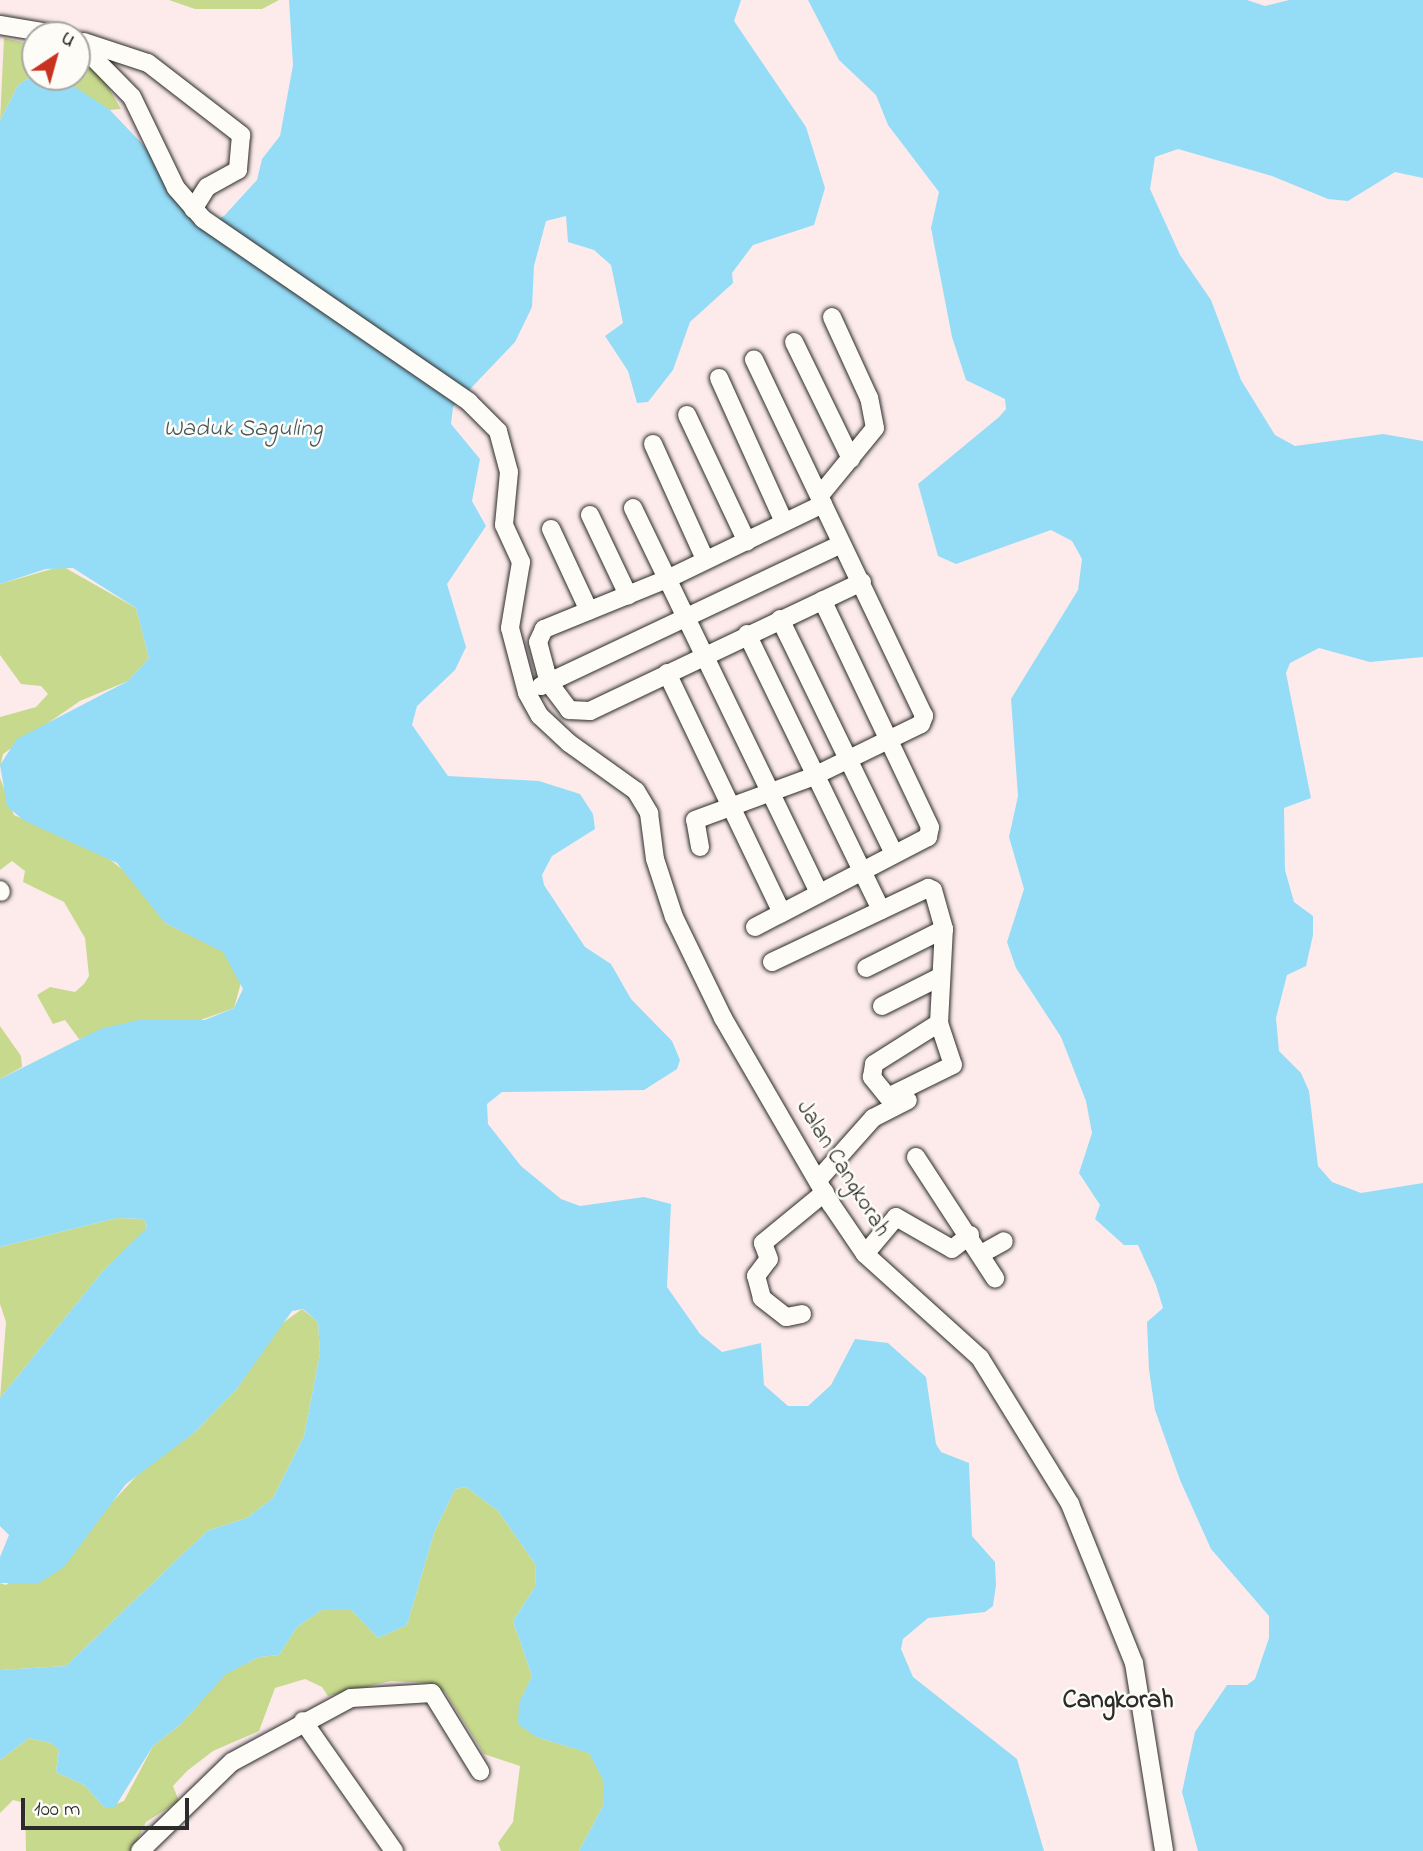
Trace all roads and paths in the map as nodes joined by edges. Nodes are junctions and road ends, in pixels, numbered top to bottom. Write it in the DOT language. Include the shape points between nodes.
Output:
graph roads {
  1 [pos="0,25"];
  2 [pos="21,28"];
  3 [pos="91,45"];
  4 [pos="91,55"];
  5 [pos="198,214"];
  6 [pos="832,317"];
  7 [pos="794,342"];
  8 [pos="754,359"];
  9 [pos="719,378"];
  10 [pos="687,415"];
  11 [pos="653,444"];
  12 [pos="851,460"];
  13 [pos="822,499"];
  14 [pos="633,508"];
  15 [pos="590,515"];
  16 [pos="784,522"];
  17 [pos="551,529"];
  18 [pos="747,542"];
  19 [pos="841,544"];
  20 [pos="705,559"];
  21 [pos="667,579"];
  22 [pos="862,582"];
  23 [pos="628,595"];
  24 [pos="822,600"];
  25 [pos="589,611"];
  26 [pos="686,616"];
  27 [pos="780,619"];
  28 [pos="747,634"];
  29 [pos="703,656"];
  30 [pos="667,673"];
  31 [pos="549,683"];
  32 [pos="527,693"];
  33 [pos="887,740"];
  34 [pos="847,760"];
  35 [pos="812,777"];
  36 [pos="772,788"];
  37 [pos="731,805"];
  38 [pos="700,847"];
  39 [pos="894,854"];
  40 [pos="861,870"];
  41 [pos="819,893"];
  42 [pos="881,910"];
  43 [pos="782,913"];
  44 [pos="755,927"];
  45 [pos="944,929"];
  46 [pos="772,962"];
  47 [pos="866,968"];
  48 [pos="940,976"];
  49 [pos="882,1006"];
  50 [pos="939,1023"];
  51 [pos="914,1098"];
  52 [pos="916,1157"];
  53 [pos="821,1186"];
  54 [pos="970,1235"];
  55 [pos="1004,1241"];
  56 [pos="865,1254"];
  57 [pos="981,1254"];
  58 [pos="995,1278"];
  59 [pos="802,1314"];
  60 [pos="303,1721"];
  61 [pos="480,1771"];
  62 [pos="144,1849"];
  63 [pos="394,1851"];
  64 [pos="1164,1851"];
  1 -- 2 [label="street"];
  3 -- 5 [label="street" via="148,63 241,135 238,170 207,187"];
  4 -- 5 [label="street" via="132,97 176,188"];
  5 -- 32 [label="street, Jalan Cangkorah" via="465,399 505,444 509,472 503,514 520,550 510,628"];
  6 -- 12 [label="street" via="869,398 875,428"];
  7 -- 12 [label="street"];
  8 -- 13 [label="street"];
  9 -- 16 [label="street"];
  10 -- 18 [label="street"];
  11 -- 20 [label="street"];
  12 -- 13 [label="street"];
  13 -- 16 [label="street"];
  13 -- 19 [label="street"];
  14 -- 21 [label="street"];
  15 -- 23 [label="street"];
  16 -- 18 [label="street"];
  17 -- 25 [label="street"];
  18 -- 20 [label="street"];
  19 -- 22 [label="street"];
  19 -- 26 [label="street"];
  20 -- 21 [label="street"];
  21 -- 23 [label="street"];
  21 -- 26 [label="street"];
  22 -- 24 [label="street"];
  22 -- 33 [label="street" via="924,716 921,724"];
  23 -- 25 [label="street"];
  24 -- 27 [label="street"];
  24 -- 33 [label="street"];
  25 -- 31 [label="street" via="544,629 538,642"];
  26 -- 29 [label="street"];
  26 -- 31 [label="street"];
  27 -- 28 [label="street"];
  27 -- 34 [label="street"];
  28 -- 29 [label="street"];
  28 -- 35 [label="street"];
  29 -- 30 [label="street"];
  29 -- 36 [label="street"];
  30 -- 31 [label="street" via="590,711 576,712"];
  30 -- 37 [label="street"];
  31 -- 32 [label="street"];
  32 -- 53 [label="street, Jalan Cangkorah" via="540,716 622,778 643,802 674,917 723,1018"];
  33 -- 34 [label="street"];
  33 -- 39 [label="street" via="930,827 928,837"];
  34 -- 35 [label="street"];
  34 -- 39 [label="street"];
  35 -- 36 [label="street"];
  35 -- 40 [label="street"];
  36 -- 37 [label="street"];
  36 -- 41 [label="street"];
  37 -- 38 [label="street" via="695,820"];
  37 -- 43 [label="street"];
  39 -- 40 [label="street"];
  40 -- 41 [label="street"];
  40 -- 42 [label="street"];
  41 -- 43 [label="street"];
  42 -- 45 [label="street" via="928,888"];
  42 -- 46 [label="street"];
  43 -- 44 [label="street"];
  45 -- 47 [label="street"];
  45 -- 48 [label="street"];
  48 -- 49 [label="street"];
  48 -- 50 [label="street"];
  50 -- 50 [label="street" via="953,1065 888,1097 872,1077 874,1064"];
  51 -- 53 [label="street" via="873,1118"];
  52 -- 54 [label="street"];
  53 -- 56 [label="street, Jalan Cangkorah"];
  53 -- 59 [label="street" via="763,1243 769,1259 756,1276 762,1298 786,1317"];
  54 -- 56 [label="street" via="952,1249 896,1217"];
  54 -- 57 [label="street"];
  55 -- 57 [label="street"];
  56 -- 64 [label="street, Jalan Cangkorah" via="980,1358 1079,1521 1134,1662"];
  57 -- 58 [label="street"];
  60 -- 61 [label="street" via="351,1698 427,1690 443,1704"];
  60 -- 62 [label="street" via="232,1762"];
  60 -- 63 [label="street"];
}
